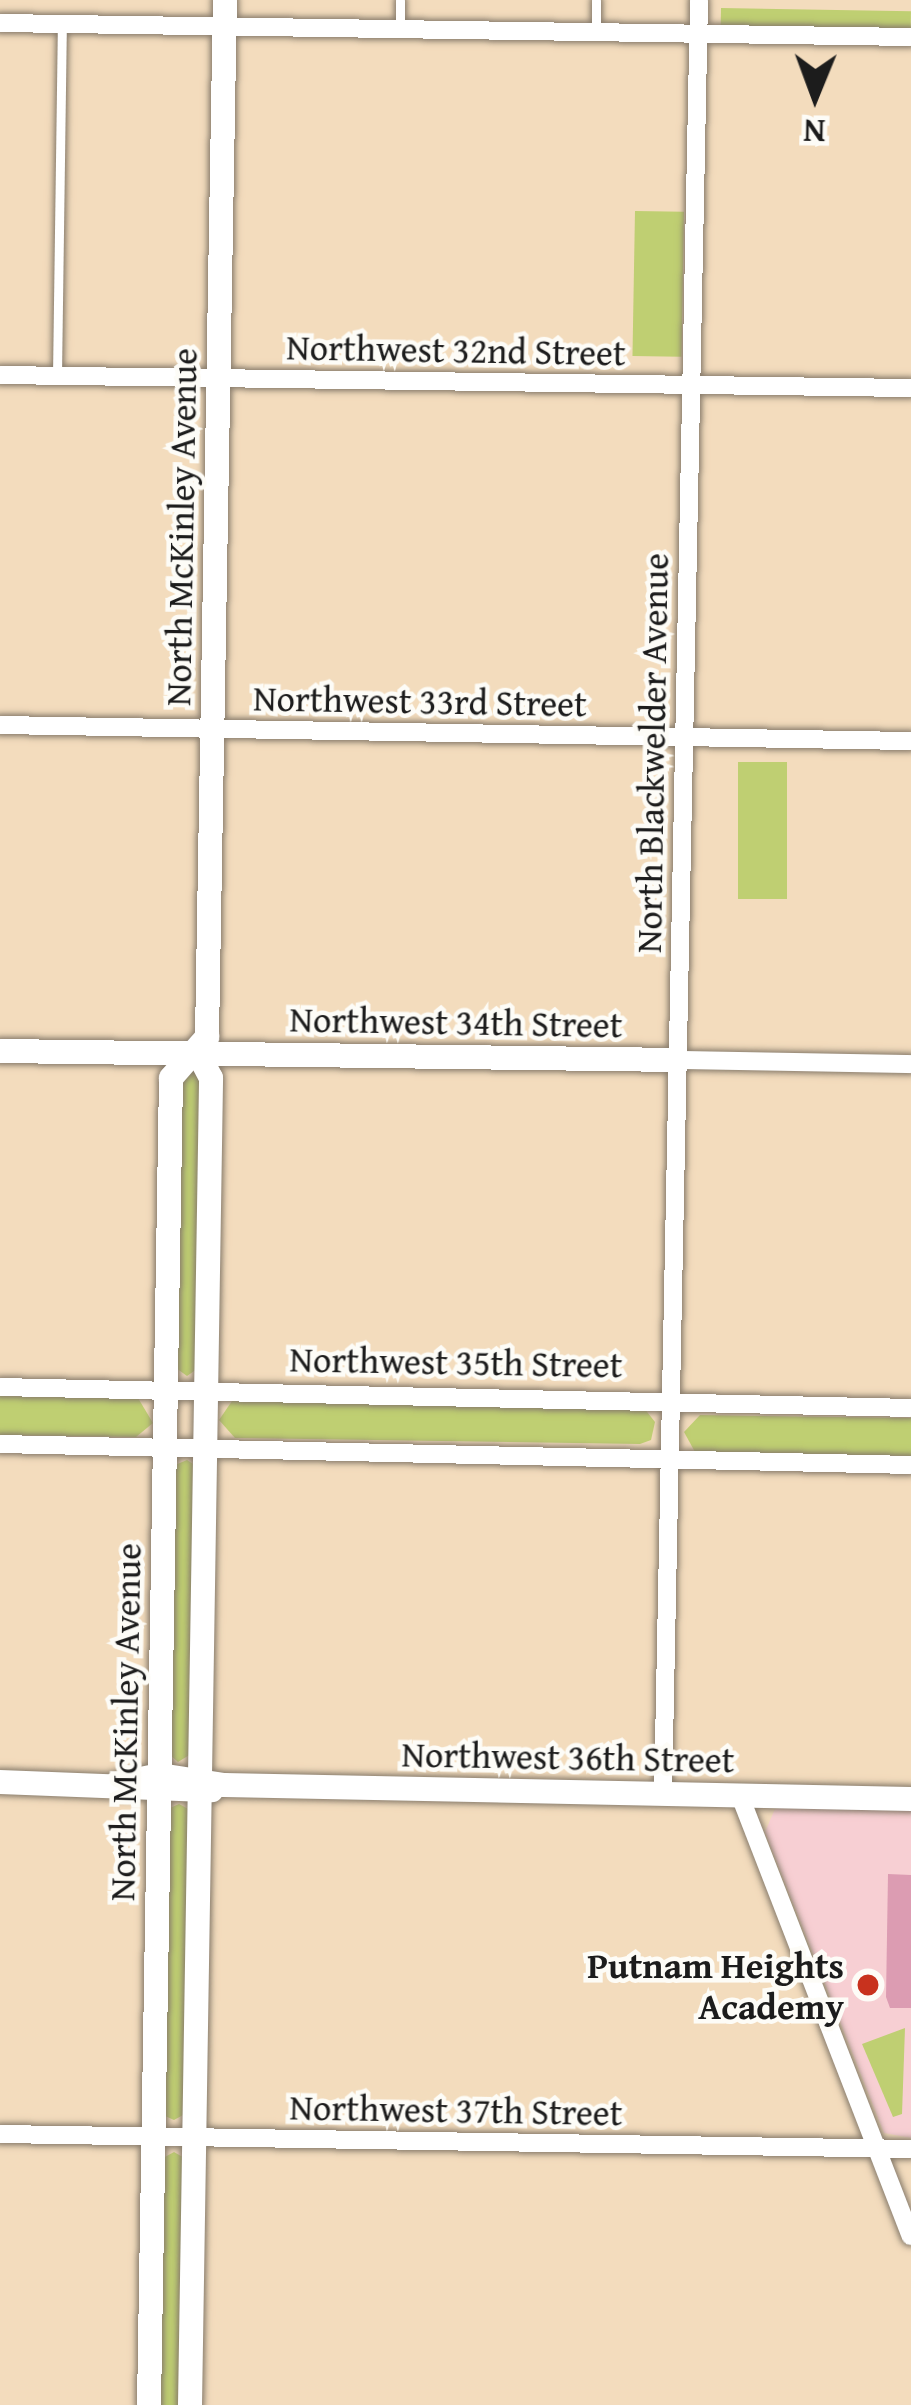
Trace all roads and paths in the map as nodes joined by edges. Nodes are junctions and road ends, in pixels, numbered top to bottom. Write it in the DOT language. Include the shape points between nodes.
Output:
graph roads {
  1 [pos="225,0"];
  2 [pos="400,0"];
  3 [pos="596,0"];
  4 [pos="699,0"];
  5 [pos="0,23"];
  6 [pos="62,24"];
  7 [pos="224,26"];
  8 [pos="400,29"];
  9 [pos="596,32"];
  10 [pos="698,34"];
  11 [pos="911,37"];
  12 [pos="0,375"];
  13 [pos="57,376"];
  14 [pos="218,378"];
  15 [pos="692,385"];
  16 [pos="911,388"];
  17 [pos="0,725"];
  18 [pos="212,729"];
  19 [pos="684,737"];
  20 [pos="911,741"];
  21 [pos="0,1051"];
  22 [pos="197,1054"];
  23 [pos="678,1060"];
  24 [pos="911,1064"];
  25 [pos="0,1387"];
  26 [pos="166,1390"];
  27 [pos="205,1391"];
  28 [pos="671,1401"];
  29 [pos="911,1408"];
  30 [pos="0,1444"];
  31 [pos="164,1446"];
  32 [pos="205,1447"];
  33 [pos="670,1458"];
  34 [pos="911,1465"];
  35 [pos="0,1782"];
  36 [pos="160,1784"];
  37 [pos="199,1785"];
  38 [pos="663,1794"];
  39 [pos="740,1796"];
  40 [pos="911,1799"];
  41 [pos="0,2134"];
  42 [pos="154,2137"];
  43 [pos="193,2138"];
  44 [pos="875,2149"];
  45 [pos="911,2150"];
  46 [pos="911,2236"];
  47 [pos="149,2405"];
  48 [pos="190,2405"];
  1 -- 7 [label="street, North McKinley Avenue"];
  2 -- 8 [label="lane"];
  3 -- 9 [label="lane"];
  4 -- 10 [label="street, North Blackwelder Avenue"];
  5 -- 6 [label="street"];
  6 -- 7 [label="street"];
  6 -- 13 [label="lane"];
  7 -- 8 [label="street"];
  7 -- 14 [label="street, North McKinley Avenue"];
  8 -- 9 [label="street"];
  9 -- 10 [label="street"];
  10 -- 11 [label="street"];
  10 -- 15 [label="street, North Blackwelder Avenue"];
  12 -- 13 [label="street, Northwest 32nd Street"];
  13 -- 14 [label="street, Northwest 32nd Street"];
  14 -- 15 [label="street, Northwest 32nd Street"];
  14 -- 18 [label="street, North McKinley Avenue"];
  15 -- 16 [label="street, Northwest 32nd Street"];
  15 -- 19 [label="street, North Blackwelder Avenue"];
  17 -- 18 [label="street, Northwest 33rd Street"];
  18 -- 19 [label="street, Northwest 33rd Street"];
  18 -- 22 [label="street, North McKinley Avenue" via="207,1037"];
  19 -- 20 [label="street, Northwest 33rd Street"];
  19 -- 23 [label="street, North Blackwelder Avenue"];
  21 -- 22 [label="street, Northwest 34th Street"];
  22 -- 23 [label="street, Northwest 34th Street"];
  22 -- 26 [label="street, North McKinley Avenue" via="171,1078"];
  22 -- 27 [label="street, North McKinley Avenue" via="211,1078"];
  23 -- 24 [label="street, Northwest 34th Street"];
  23 -- 28 [label="street, North Blackwelder Avenue"];
  25 -- 26 [label="street, Northwest 35th Street"];
  26 -- 27 [label="street, Northwest 35th Street"];
  26 -- 31 [label="street, North McKinley Avenue"];
  27 -- 28 [label="street, Northwest 35th Street"];
  27 -- 32 [label="street, North McKinley Avenue"];
  28 -- 29 [label="street, Northwest 35th Street"];
  28 -- 33 [label="street, North Blackwelder Avenue"];
  30 -- 31 [label="street"];
  31 -- 32 [label="street"];
  31 -- 36 [label="street, North McKinley Avenue"];
  32 -- 33 [label="street"];
  32 -- 37 [label="street, North McKinley Avenue"];
  33 -- 34 [label="street"];
  33 -- 38 [label="street, North Blackwelder Avenue"];
  35 -- 36 [label="street, Northwest 36th Street"];
  36 -- 37 [label="street, Northwest 36th Street"];
  36 -- 42 [label="street, North McKinley Avenue"];
  37 -- 38 [label="street, Northwest 36th Street"];
  37 -- 43 [label="street, North McKinley Avenue"];
  38 -- 39 [label="street, Northwest 36th Street"];
  39 -- 40 [label="street, Northwest 36th Street"];
  39 -- 44 [label="street"];
  41 -- 42 [label="street, Northwest 37th Street"];
  42 -- 43 [label="street, Northwest 37th Street"];
  42 -- 47 [label="street, North McKinley Avenue"];
  43 -- 44 [label="street, Northwest 37th Street"];
  43 -- 48 [label="street, North McKinley Avenue"];
  44 -- 45 [label="street, Northwest 37th Street"];
  44 -- 46 [label="street"];
}
